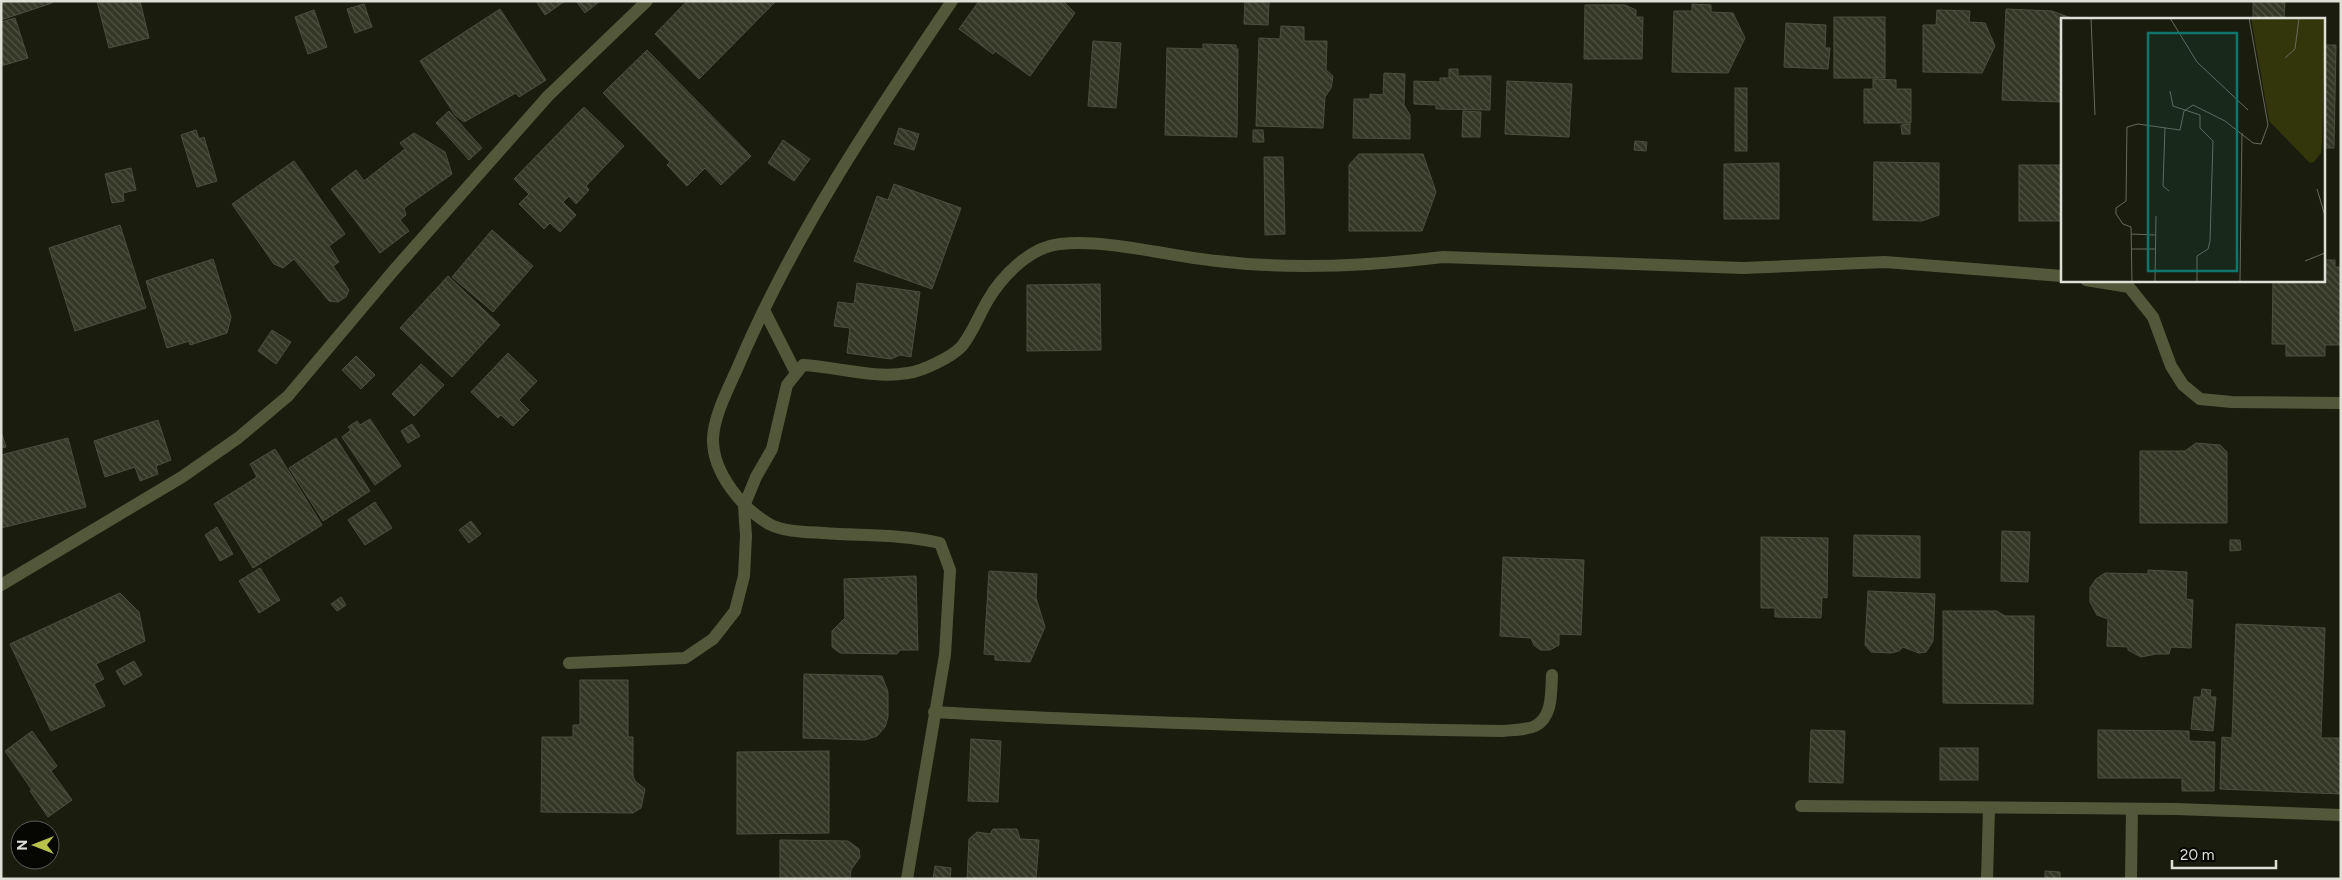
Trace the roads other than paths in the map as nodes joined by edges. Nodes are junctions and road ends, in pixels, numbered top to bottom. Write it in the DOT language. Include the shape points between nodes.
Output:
graph roads {
  1 [pos="647,1"];
  2 [pos="952,1"];
  3 [pos="2061,276"];
  4 [pos="2092,281"];
  5 [pos="764,310"];
  6 [pos="796,373"];
  7 [pos="2341,403"];
  8 [pos="744,506"];
  9 [pos="1,585"];
  10 [pos="569,663"];
  11 [pos="1552,675"];
  12 [pos="934,712"];
  13 [pos="1801,806"];
  14 [pos="1989,808"];
  15 [pos="2132,809"];
  16 [pos="2341,814"];
  17 [pos="907,879"];
  18 [pos="1987,879"];
  19 [pos="2131,879"];
  1 -- 9 [label="street" via="548,96 288,396 238,438 182,476"];
  2 -- 5 [label="street" via="870,123 816,212"];
  3 -- 6 [label="street" via="1885,262 1743,268 1443,257 1395,263 1271,266 1218,262 1110,246 1058,244 1033,252 1006,276 961,347 932,365 909,373 871,374 830,366 803,365"];
  4 -- 7 [label="street" via="2128,287 2153,316 2171,366 2183,385 2200,399"];
  5 -- 6 [label="street"];
  5 -- 8 [label="street" via="719,412 713,440 720,473"];
  6 -- 8 [label="street" via="787,385 772,449"];
  8 -- 10 [label="street" via="744,576 735,611 713,640 685,658"];
  8 -- 12 [label="street" via="771,525 799,532 914,538 940,543 950,570 944,655"];
  11 -- 12 [label="street" via="1546,717 1534,727 1503,731 1250,726"];
  12 -- 17 [label="street"];
  13 -- 14 [label="street"];
  14 -- 15 [label="street"];
  14 -- 18 [label="street"];
  15 -- 16 [label="street"];
  15 -- 19 [label="street"];
}
